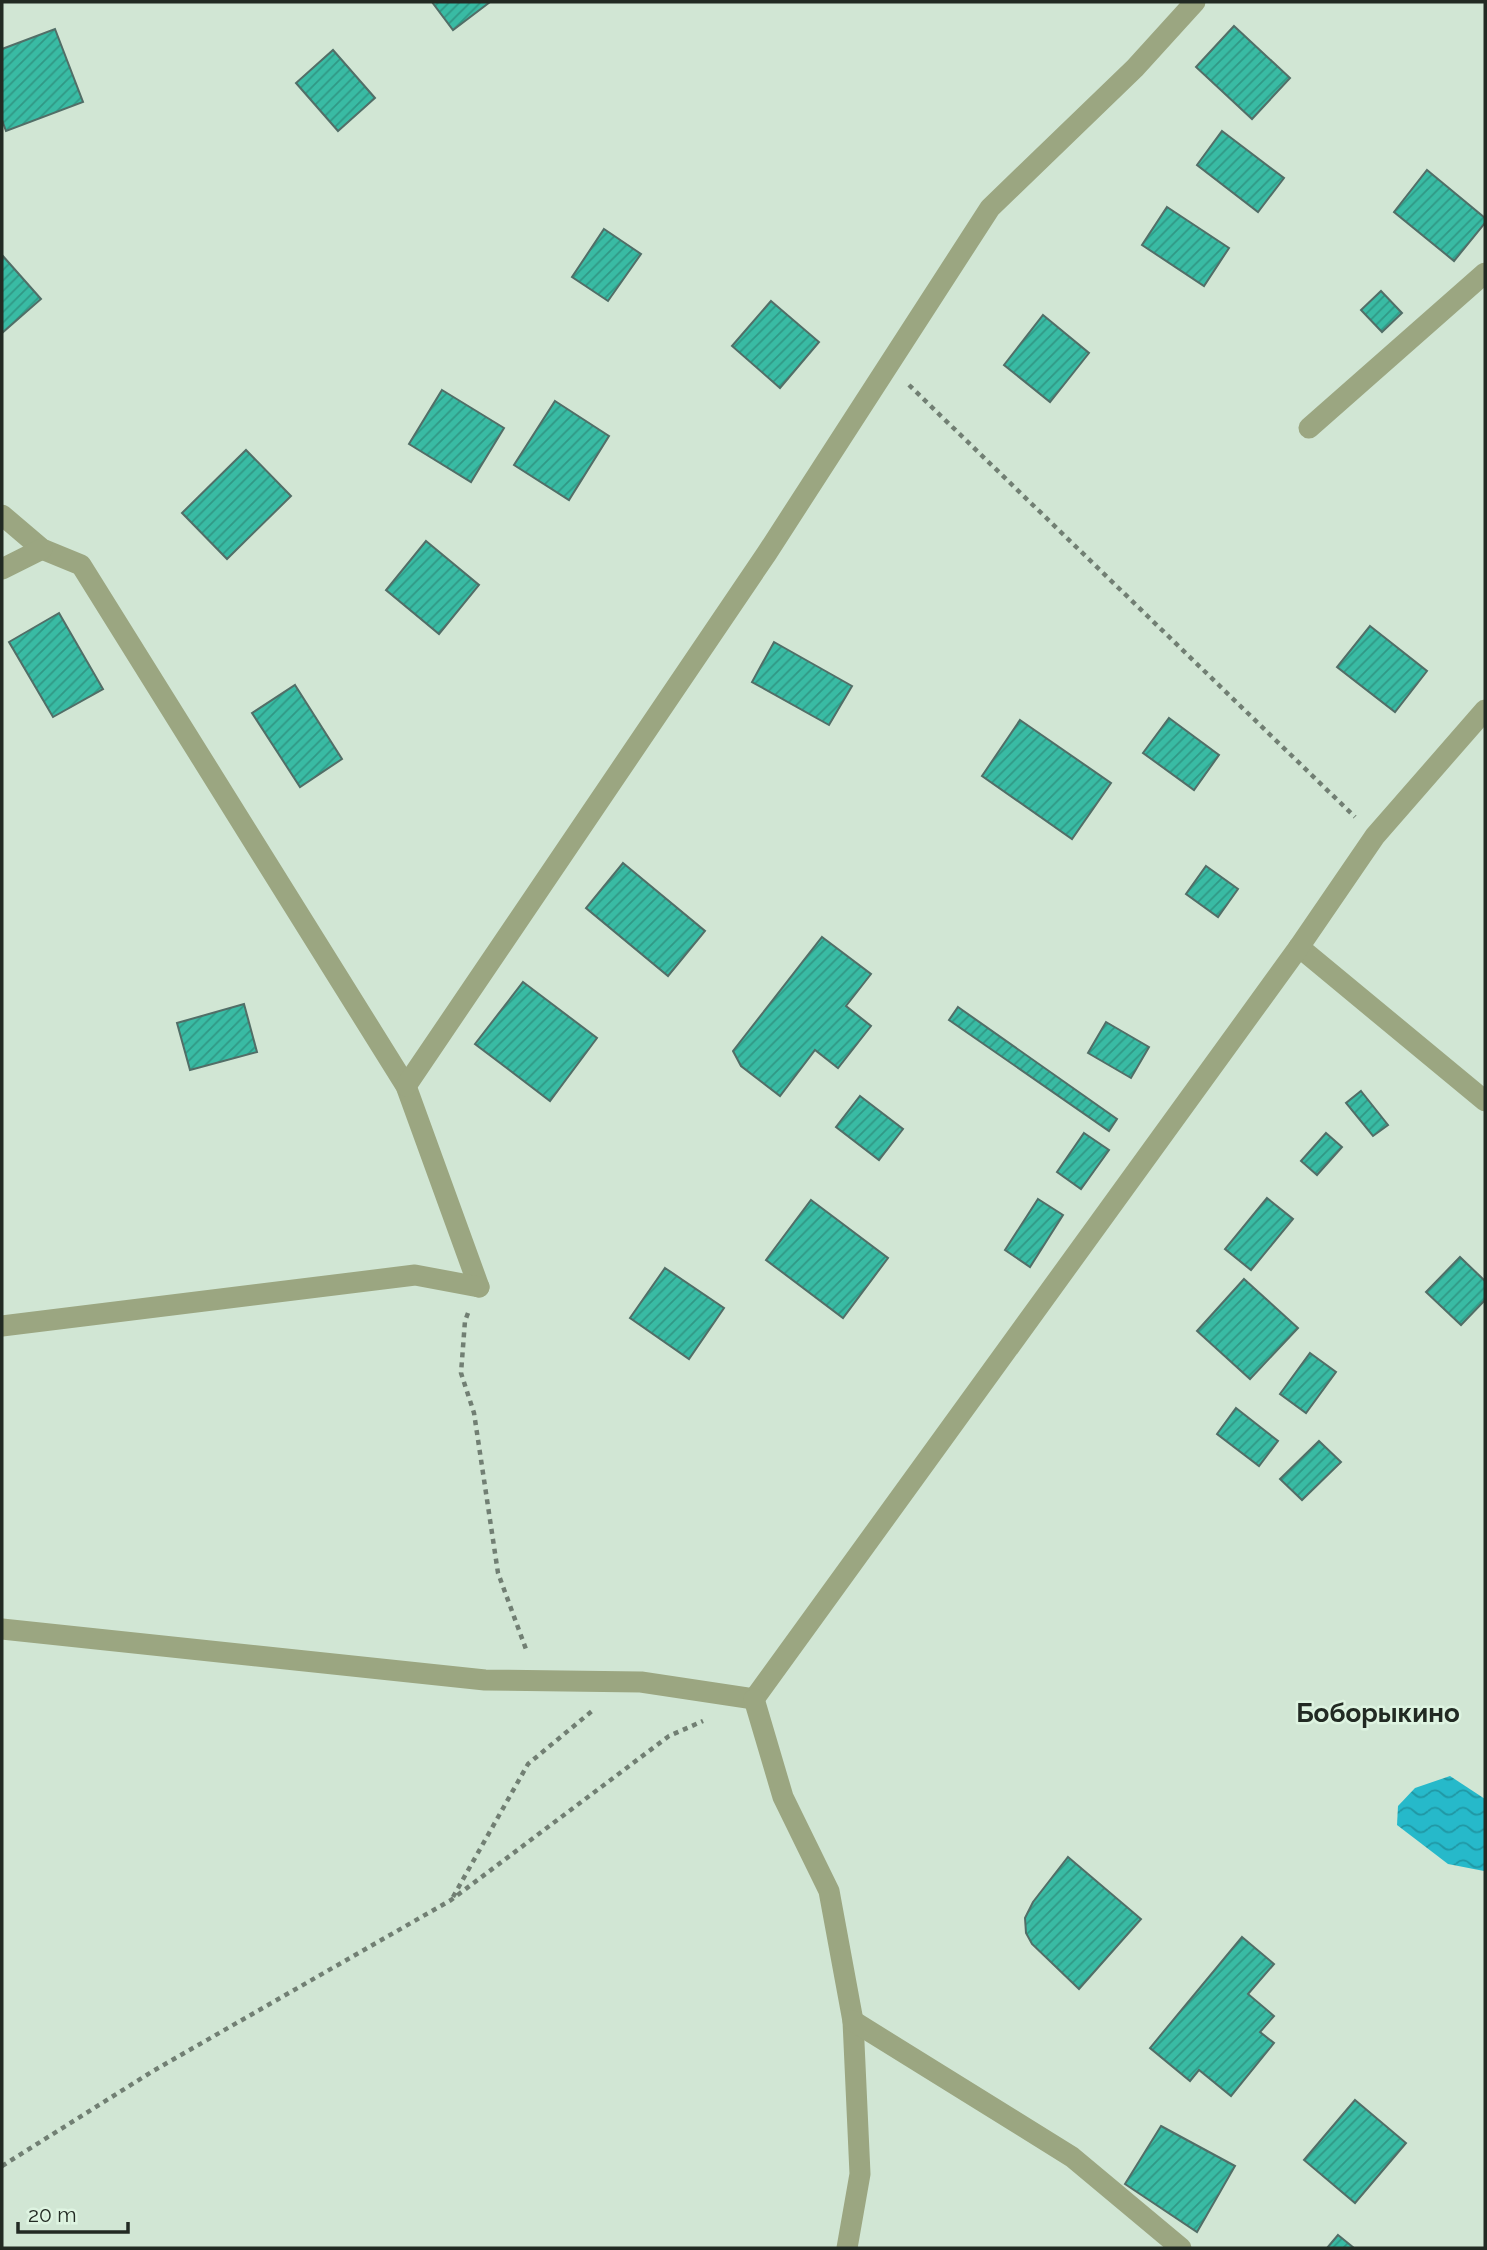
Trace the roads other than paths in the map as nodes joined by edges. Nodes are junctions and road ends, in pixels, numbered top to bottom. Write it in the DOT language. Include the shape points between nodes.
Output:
graph roads {
  1 [pos="1195,2"];
  2 [pos="1485,273"];
  3 [pos="1310,428"];
  4 [pos="2,515"];
  5 [pos="42,549"];
  6 [pos="2,569"];
  7 [pos="1485,710"];
  8 [pos="1299,947"];
  9 [pos="405,1086"];
  10 [pos="1485,1101"];
  11 [pos="2,1326"];
  12 [pos="2,1629"];
  13 [pos="754,1699"];
  14 [pos="853,2021"];
  15 [pos="847,2248"];
  16 [pos="1181,2248"];
  1 -- 9 [label="street" via="1135,68 990,208 767,553"];
  2 -- 3 [label="street"];
  4 -- 5 [label="street"];
  5 -- 6 [label="street"];
  5 -- 9 [label="street" via="81,565"];
  7 -- 8 [label="street" via="1375,836"];
  8 -- 10 [label="street"];
  8 -- 13 [label="street"];
  9 -- 11 [label="street" via="478,1287 415,1275"];
  12 -- 13 [label="street" via="485,1680 641,1682"];
  13 -- 14 [label="street" via="783,1797 828,1891"];
  14 -- 15 [label="street" via="860,2174"];
  14 -- 16 [label="street" via="1072,2157"];
}
